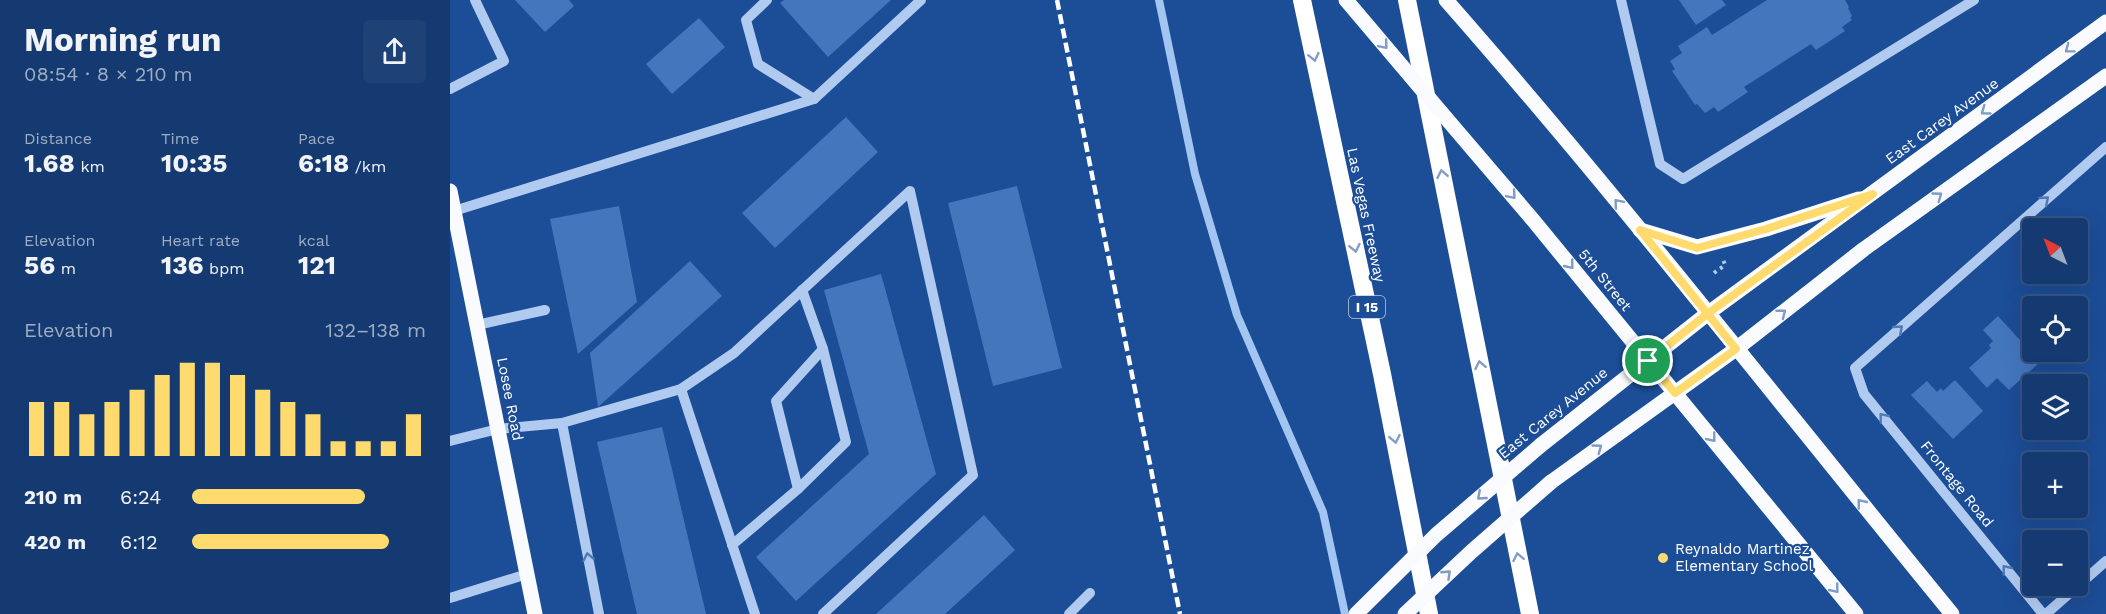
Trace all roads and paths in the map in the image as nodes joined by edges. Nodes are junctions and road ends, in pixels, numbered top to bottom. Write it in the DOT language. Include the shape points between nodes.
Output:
graph roads {
  1 [pos="475,0"];
  2 [pos="767,0"];
  3 [pos="921,0"];
  4 [pos="1302,0"];
  5 [pos="1346,0"];
  6 [pos="1407,0"];
  7 [pos="1446,0"];
  8 [pos="1621,0"];
  9 [pos="1974,0"];
  10 [pos="2106,22"];
  11 [pos="2106,76"];
  12 [pos="450,89"];
  13 [pos="814,99"];
  14 [pos="2106,147"];
  15 [pos="450,191"];
  16 [pos="1873,194"];
  17 [pos="454,211"];
  18 [pos="1640,230"];
  19 [pos="1725,265"];
  20 [pos="1733,272"];
  21 [pos="802,290"];
  22 [pos="545,310"];
  23 [pos="1707,314"];
  24 [pos="477,325"];
  25 [pos="823,349"];
  26 [pos="1736,349"];
  27 [pos="1648,361"];
  28 [pos="681,389"];
  29 [pos="1675,393"];
  30 [pos="562,423"];
  31 [pos="498,429"];
  32 [pos="450,441"];
  33 [pos="798,489"];
  34 [pos="732,545"];
  35 [pos="2106,561"];
  36 [pos="527,574"];
  37 [pos="1090,593"];
  38 [pos="450,598"];
  39 [pos="535,614"];
  40 [pos="599,614"];
  41 [pos="755,614"];
  42 [pos="824,614"];
  43 [pos="1069,614"];
  44 [pos="1356,614"];
  45 [pos="1405,614"];
  46 [pos="1429,614"];
  47 [pos="1530,614"];
  48 [pos="1856,614"];
  49 [pos="1952,614"];
  50 [pos="2045,614"];
  1 -- 12 [label="street" via="504,61"];
  2 -- 13 [label="street" via="746,20 758,64"];
  3 -- 13 [label="street"];
  4 -- 46 [label="highway, Las Vegas Freeway / I 15, one-way"];
  5 -- 27 [label="main road, 5th Street, one-way, bridge"];
  47 -- 6 [label="highway, one-way"];
  18 -- 7 [label="main road, one-way"];
  8 -- 9 [label="street" via="1660,164 1683,179"];
  10 -- 16 [label="main road, East Carey Avenue, one-way"];
  26 -- 11 [label="main road, one-way" via="1864,249"];
  13 -- 17 [label="street"];
  50 -- 14 [label="street, Frontage Road, one-way" via="1864,394 1855,368"];
  15 -- 17 [label="main road, Losee Road"];
  16 -- 18 [label="main road" via="1697,248"];
  16 -- 23 [label="main road, East Carey Avenue"];
  17 -- 24 [label="main road, Losee Road"];
  18 -- 23 [label="main road"];
  19 -- 20 [label="path"];
  21 -- 25 [label="street"];
  21 -- 28 [label="street" via="734,353"];
  21 -- 42 [label="street" via="910,191 973,475"];
  22 -- 24 [label="street"];
  23 -- 26 [label="main road"];
  23 -- 27 [label="main road, East Carey Avenue"];
  24 -- 31 [label="main road, Losee Road"];
  25 -- 33 [label="street" via="776,401"];
  25 -- 33 [label="street" via="846,442"];
  26 -- 29 [label="main road"];
  49 -- 26 [label="main road, one-way"];
  27 -- 29 [label="main road, 5th Street"];
  27 -- 44 [label="main road, East Carey Avenue, one-way, bridge" via="1436,535"];
  28 -- 30 [label="street"];
  28 -- 34 [label="street"];
  45 -- 29 [label="main road, one-way, bridge" via="1551,482"];
  29 -- 48 [label="main road, 5th Street, one-way"];
  30 -- 31 [label="street"];
  40 -- 30 [label="street, one-way"];
  31 -- 32 [label="street"];
  31 -- 36 [label="main road, Losee Road"];
  33 -- 34 [label="street"];
  34 -- 41 [label="street"];
  35 -- 50 [label="street"];
  36 -- 38 [label="street"];
  36 -- 39 [label="main road, Losee Road"];
  37 -- 43 [label="street"];
}
